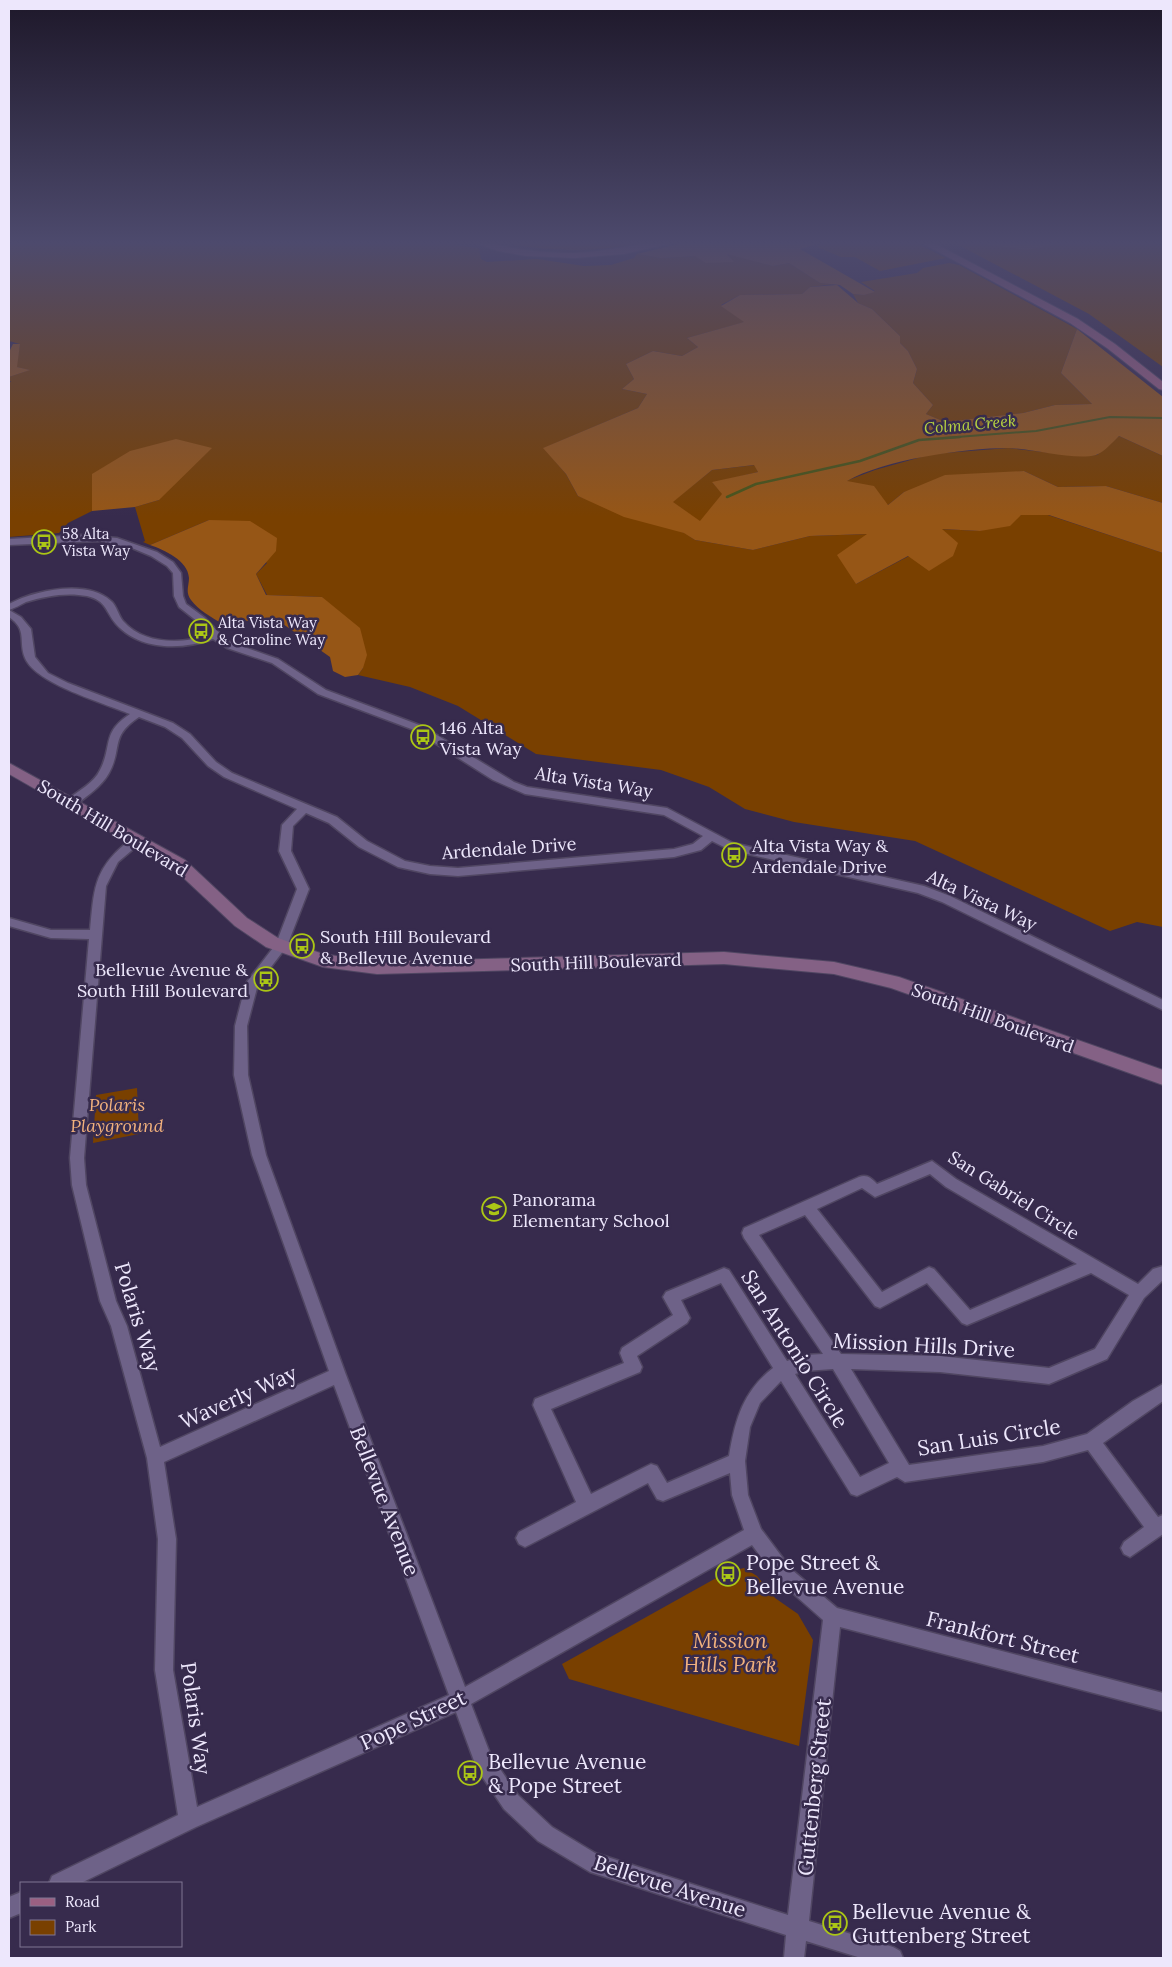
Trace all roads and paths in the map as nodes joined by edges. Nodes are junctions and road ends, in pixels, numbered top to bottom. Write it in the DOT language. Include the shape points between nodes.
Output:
graph roads {
  1 [pos="1093,334"];
  2 [pos="1108,334"];
  3 [pos="1163,375"];
  4 [pos="1163,387"];
  5 [pos="9,542"];
  6 [pos="9,607"];
  7 [pos="9,613"];
  8 [pos="214,636"];
  9 [pos="136,714"];
  10 [pos="9,768"];
  11 [pos="72,802"];
  12 [pos="306,807"];
  13 [pos="710,837"];
  14 [pos="138,840"];
  15 [pos="9,922"];
  16 [pos="96,934"];
  17 [pos="281,946"];
  18 [pos="1163,1005"];
  19 [pos="1163,1078"];
  20 [pos="808,1208"];
  21 [pos="1092,1265"];
  22 [pos="1163,1272"];
  23 [pos="1138,1293"];
  24 [pos="837,1360"];
  25 [pos="784,1370"];
  26 [pos="338,1375"];
  27 [pos="1163,1392"];
  28 [pos="1091,1441"];
  29 [pos="155,1458"];
  30 [pos="737,1461"];
  31 [pos="900,1466"];
  32 [pos="587,1506"];
  33 [pos="1160,1526"];
  34 [pos="754,1534"];
  35 [pos="525,1538"];
  36 [pos="1130,1548"];
  37 [pos="832,1616"];
  38 [pos="460,1700"];
  39 [pos="1163,1702"];
  40 [pos="189,1820"];
  41 [pos="62,1882"];
  42 [pos="798,1928"];
  43 [pos="794,1958"];
  44 [pos="893,1958"];
  1 -- 4 [label="main road"];
  2 -- 3 [label="main road"];
  5 -- 8 [label="street, Alta Vista Way" via="61,537 99,538 119,541 148,552 172,566 178,579 180,602"];
  6 -- 8 [label="street" via="45,594 83,593 108,603 125,627 153,642 185,644"];
  7 -- 9 [label="street, Ardendale Drive" via="26,629 30,658 40,672 60,684"];
  8 -- 13 [label="street, Alta Vista Way" via="225,644 274,660 321,691 412,724 506,784 525,790 667,812"];
  9 -- 11 [label="street" via="117,729 112,738 112,750 102,776"];
  9 -- 12 [label="street, Ardendale Drive" via="178,730 212,764 228,775"];
  10 -- 11 [label="street, South Hill Boulevard"];
  11 -- 14 [label="street, South Hill Boulevard"];
  12 -- 13 [label="street, Ardendale Drive" via="333,820 363,844 389,858 416,868 444,872 674,853 697,847"];
  12 -- 17 [label="street, Bellevue Avenue" via="288,825 285,851 303,889"];
  13 -- 18 [label="street, Alta Vista Way" via="751,852 920,889"];
  14 -- 16 [label="street, Polaris Way" via="114,860 105,873 98,897"];
  14 -- 17 [label="street, South Hill Boulevard" via="179,864 241,922"];
  15 -- 16 [label="street" via="64,937"];
  16 -- 29 [label="street, Polaris Way" via="77,1158 79,1185 108,1302 119,1326"];
  17 -- 19 [label="street, South Hill Boulevard" via="324,961 377,968 724,958 834,968 893,982"];
  17 -- 26 [label="street, Bellevue Avenue" via="252,983 241,1026 241,1075 259,1154"];
  20 -- 21 [label="street, San Gabriel Circle" via="864,1181 875,1191 932,1167 951,1183"];
  20 -- 21 [label="street" via="880,1301 930,1274 966,1318"];
  20 -- 24 [label="street, San Gabriel Circle" via="749,1233"];
  21 -- 23 [label="street, San Gabriel Circle"];
  22 -- 23 [label="street, Mission Hills Drive"];
  23 -- 24 [label="street, Mission Hills Drive" via="1101,1354 1049,1376 940,1364"];
  24 -- 25 [label="street, Mission Hills Drive" via="805,1362"];
  24 -- 31 [label="street, San Luis Circle"];
  25 -- 30 [label="street, Mission Hills Drive" via="768,1381 754,1398 742,1427"];
  25 -- 31 [label="street, San Antonio Circle" via="857,1488"];
  25 -- 32 [label="street, San Antonio Circle" via="724,1275 672,1297 682,1318 628,1353 634,1367 541,1405"];
  26 -- 29 [label="street, Waverly Way"];
  26 -- 38 [label="street, Bellevue Avenue"];
  27 -- 28 [label="street, San Luis Circle"];
  28 -- 31 [label="street, San Luis Circle" via="1043,1454 905,1474"];
  28 -- 33 [label="street"];
  29 -- 40 [label="street, Polaris Way" via="167,1539 164,1670"];
  30 -- 32 [label="street" via="664,1492 651,1472"];
  30 -- 34 [label="street, Mission Hills Drive" via="740,1495"];
  32 -- 35 [label="street"];
  33 -- 36 [label="street"];
  34 -- 37 [label="street, Mission Hills Drive" via="785,1575"];
  34 -- 38 [label="street, Pope Street"];
  37 -- 39 [label="street, Frankfort Street"];
  37 -- 42 [label="street, Guttenberg Street"];
  38 -- 40 [label="street, Pope Street"];
  38 -- 42 [label="street, Bellevue Avenue" via="484,1762 511,1802 545,1834 590,1862"];
  40 -- 41 [label="street, Pope Street"];
  42 -- 43 [label="street, Guttenberg Street"];
  42 -- 44 [label="street, Bellevue Avenue"];
}
